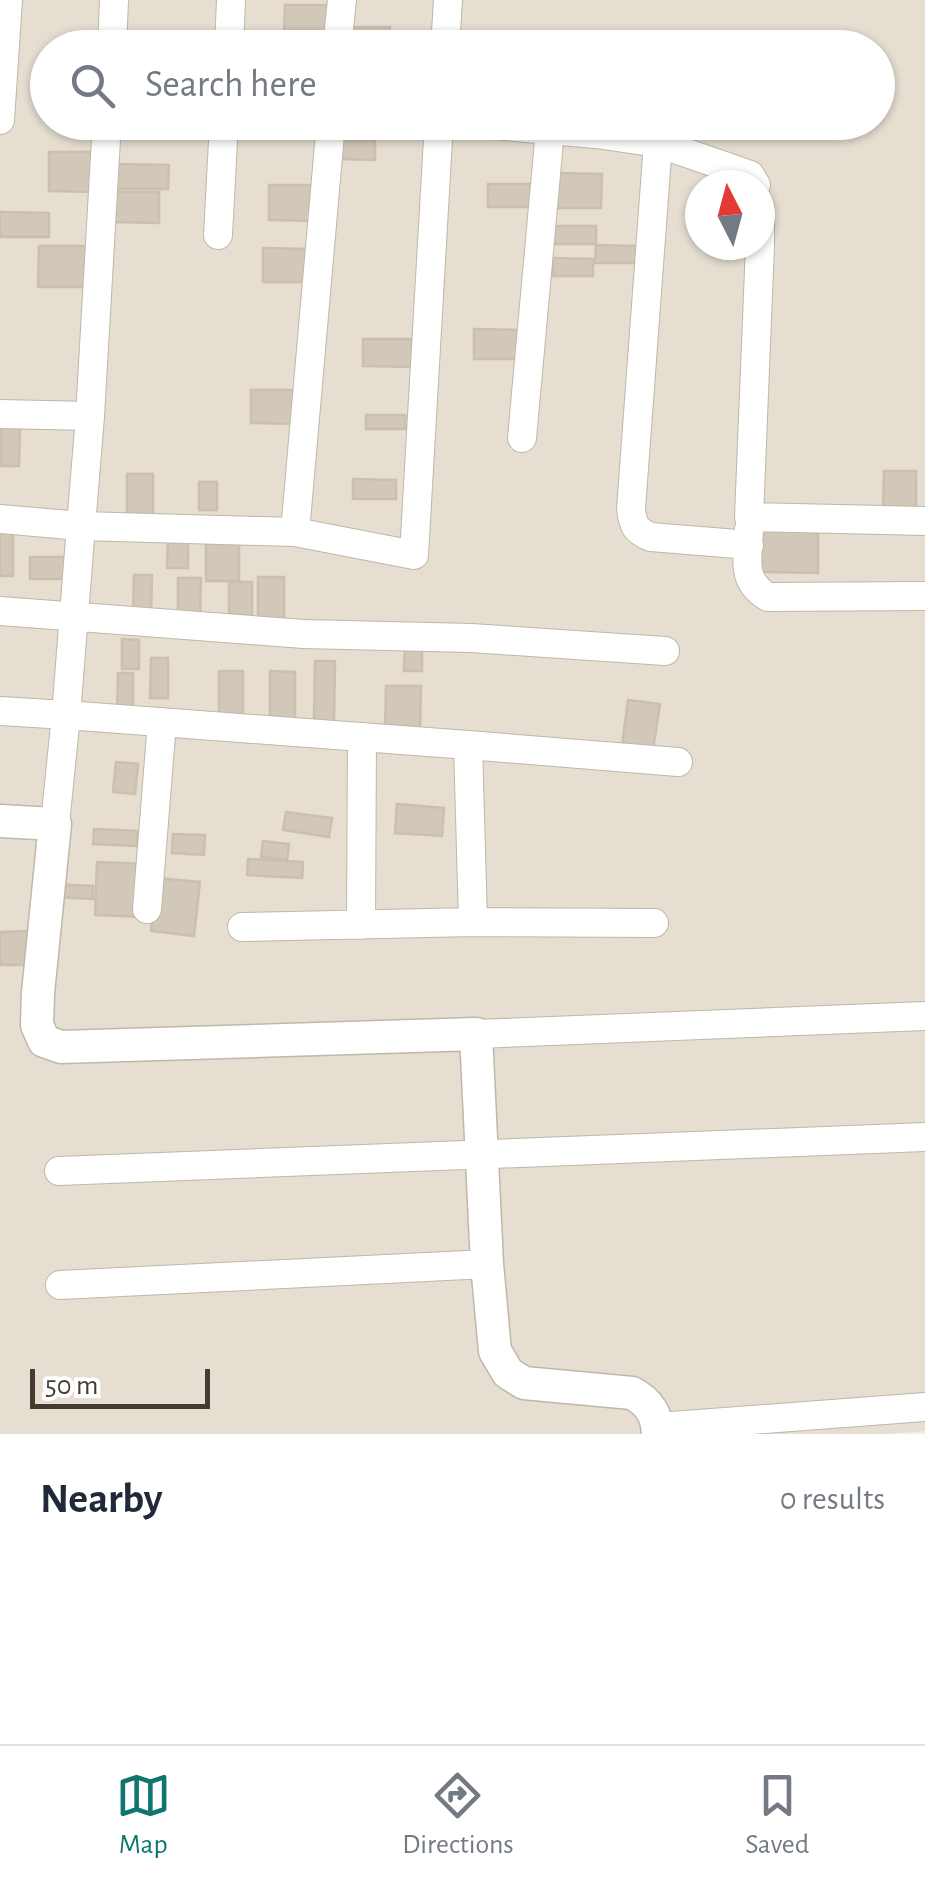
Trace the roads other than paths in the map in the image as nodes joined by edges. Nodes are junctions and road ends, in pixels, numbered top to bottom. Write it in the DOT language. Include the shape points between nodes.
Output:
graph roads {
  1 [pos="8,0"];
  2 [pos="114,0"];
  3 [pos="231,0"];
  4 [pos="342,0"];
  5 [pos="448,0"];
  6 [pos="113,30"];
  7 [pos="229,30"];
  8 [pos="340,30"];
  9 [pos="446,30"];
  10 [pos="0,120"];
  11 [pos="106,140"];
  12 [pos="223,140"];
  13 [pos="329,140"];
  14 [pos="438,140"];
  15 [pos="549,140"];
  16 [pos="633,140"];
  17 [pos="658,143"];
  18 [pos="736,170"];
  19 [pos="218,235"];
  20 [pos="759,260"];
  21 [pos="0,414"];
  22 [pos="90,416"];
  23 [pos="522,438"];
  24 [pos="0,518"];
  25 [pos="925,521"];
  26 [pos="81,526"];
  27 [pos="749,531"];
  28 [pos="295,532"];
  29 [pos="925,596"];
  30 [pos="0,611"];
  31 [pos="75,615"];
  32 [pos="665,651"];
  33 [pos="0,711"];
  34 [pos="66,715"];
  35 [pos="162,722"];
  36 [pos="362,737"];
  37 [pos="468,746"];
  38 [pos="678,762"];
  39 [pos="0,821"];
  40 [pos="55,824"];
  41 [pos="147,910"];
  42 [pos="473,922"];
  43 [pos="654,922"];
  44 [pos="361,925"];
  45 [pos="242,927"];
  46 [pos="925,1016"];
  47 [pos="476,1034"];
  48 [pos="925,1137"];
  49 [pos="482,1153"];
  50 [pos="59,1170"];
  51 [pos="487,1264"];
  52 [pos="60,1285"];
  53 [pos="925,1407"];
  54 [pos="658,1431"];
  1 -- 10 [label="street"];
  2 -- 6 [label="street"];
  3 -- 7 [label="street"];
  4 -- 8 [label="street"];
  5 -- 9 [label="street"];
  11 -- 22 [label="street"];
  12 -- 19 [label="street"];
  13 -- 28 [label="street"];
  14 -- 28 [label="street" via="414,555"];
  15 -- 23 [label="street"];
  16 -- 17 [label="street"];
  17 -- 18 [label="street"];
  17 -- 27 [label="street" via="632,524 652,538"];
  20 -- 27 [label="street"];
  21 -- 22 [label="street"];
  22 -- 26 [label="street"];
  24 -- 26 [label="street"];
  25 -- 27 [label="street"];
  26 -- 28 [label="street"];
  26 -- 31 [label="street"];
  27 -- 29 [label="street" via="750,581 768,597"];
  30 -- 31 [label="street"];
  31 -- 32 [label="street"];
  31 -- 34 [label="street"];
  33 -- 34 [label="street"];
  34 -- 35 [label="street"];
  34 -- 40 [label="street"];
  35 -- 36 [label="street"];
  35 -- 41 [label="street"];
  36 -- 37 [label="street"];
  36 -- 44 [label="street"];
  37 -- 38 [label="street"];
  37 -- 42 [label="street"];
  39 -- 40 [label="street"];
  40 -- 47 [label="street" via="38,993 44,1041 61,1047"];
  42 -- 43 [label="street"];
  42 -- 44 [label="street"];
  44 -- 45 [label="street"];
  46 -- 47 [label="street"];
  47 -- 49 [label="street"];
  48 -- 49 [label="street"];
  49 -- 50 [label="street"];
  49 -- 51 [label="street"];
  51 -- 52 [label="street"];
  51 -- 54 [label="street" via="496,1351 508,1373 524,1384 632,1393 647,1401"];
  53 -- 54 [label="street"];
}
